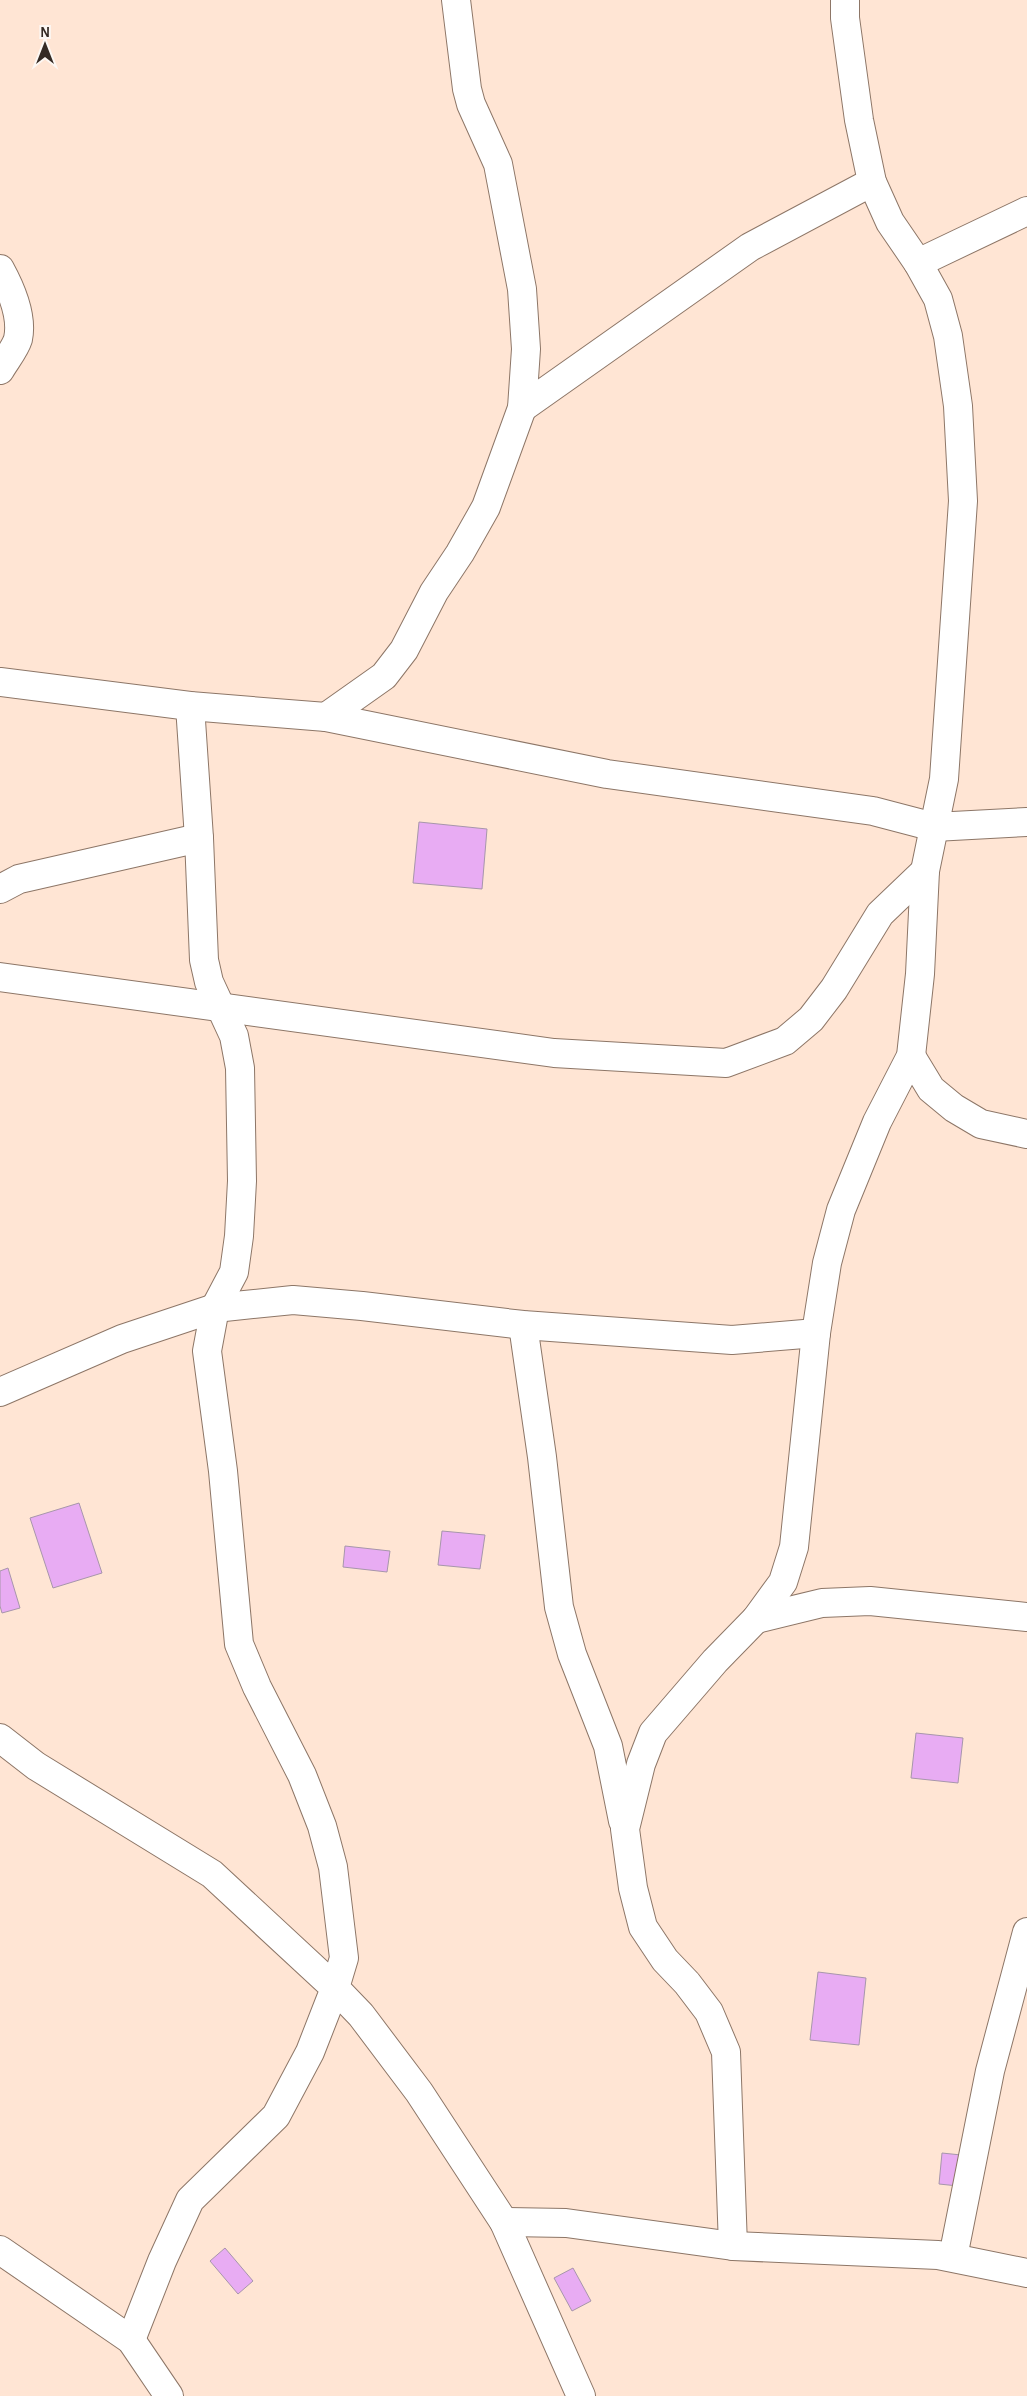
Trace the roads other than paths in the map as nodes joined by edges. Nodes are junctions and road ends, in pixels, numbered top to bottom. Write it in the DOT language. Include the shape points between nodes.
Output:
graph roads {
  1 [pos="456,0"];
  2 [pos="845,0"];
  3 [pos="872,182"];
  4 [pos="1027,211"];
  5 [pos="918,263"];
  6 [pos="0,269"];
  7 [pos="0,370"];
  8 [pos="522,408"];
  9 [pos="0,682"];
  10 [pos="190,706"];
  11 [pos="326,717"];
  12 [pos="1027,822"];
  13 [pos="934,827"];
  14 [pos="199,838"];
  15 [pos="925,871"];
  16 [pos="0,889"];
  17 [pos="0,978"];
  18 [pos="221,1006"];
  19 [pos="911,1056"];
  20 [pos="1027,1134"];
  21 [pos="215,1308"];
  22 [pos="523,1325"];
  23 [pos="816,1333"];
  24 [pos="0,1392"];
  25 [pos="1027,1617"];
  26 [pos="756,1619"];
  27 [pos="0,1738"];
  28 [pos="625,1829"];
  29 [pos="1027,1932"];
  30 [pos="335,1988"];
  31 [pos="504,2222"];
  32 [pos="733,2246"];
  33 [pos="0,2250"];
  34 [pos="953,2257"];
  35 [pos="1027,2273"];
  36 [pos="130,2340"];
  37 [pos="169,2396"];
  38 [pos="581,2396"];
  1 -- 8 [label="street" via="469,97 498,164 522,289 526,349"];
  2 -- 3 [label="street" via="859,120"];
  3 -- 5 [label="street" via="890,222"];
  3 -- 8 [label="street" via="750,247"];
  4 -- 5 [label="street"];
  5 -- 13 [label="street" via="938,299 948,336 958,406 963,501 944,779"];
  6 -- 7 [label="street" via="9,285 19,319 18,341"];
  8 -- 11 [label="street" via="486,507 434,592 404,650 384,676"];
  9 -- 10 [label="street"];
  10 -- 11 [label="street"];
  10 -- 14 [label="street"];
  11 -- 13 [label="street" via="607,774 873,812"];
  12 -- 13 [label="street"];
  13 -- 15 [label="street"];
  14 -- 16 [label="street" via="19,879"];
  14 -- 18 [label="street" via="204,960 209,982"];
  15 -- 18 [label="street" via="880,914 834,989 811,1019 785,1041 726,1063 554,1053"];
  15 -- 19 [label="street" via="920,974"];
  17 -- 18 [label="street"];
  18 -- 21 [label="street" via="234,1036 240,1068 242,1181 234,1272"];
  19 -- 20 [label="street" via="931,1089 954,1108 981,1124"];
  19 -- 23 [label="street" via="877,1122 842,1210 826,1263"];
  21 -- 22 [label="street" via="293,1300"];
  21 -- 24 [label="street" via="122,1339"];
  21 -- 30 [label="street" via="207,1351 223,1471 239,1644 302,1775 334,1867 344,1958"];
  22 -- 23 [label="street" via="732,1340"];
  22 -- 28 [label="street" via="542,1456 558,1607 572,1654 608,1746"];
  23 -- 26 [label="street" via="794,1547 783,1582"];
  25 -- 26 [label="street" via="870,1601 822,1604"];
  26 -- 28 [label="street" via="715,1661 654,1734 641,1764"];
  27 -- 30 [label="street" via="36,1766 212,1874"];
  28 -- 32 [label="street" via="633,1888 643,1927 665,1960 687,1982 709,2012 726,2052"];
  29 -- 34 [label="street" via="990,2071"];
  30 -- 31 [label="street" via="361,2015 419,2092"];
  30 -- 36 [label="street" via="310,2052 276,2116 190,2200"];
  31 -- 32 [label="street" via="566,2223"];
  31 -- 38 [label="street"];
  32 -- 34 [label="street"];
  33 -- 36 [label="street"];
  34 -- 35 [label="street"];
  36 -- 37 [label="street"];
}
